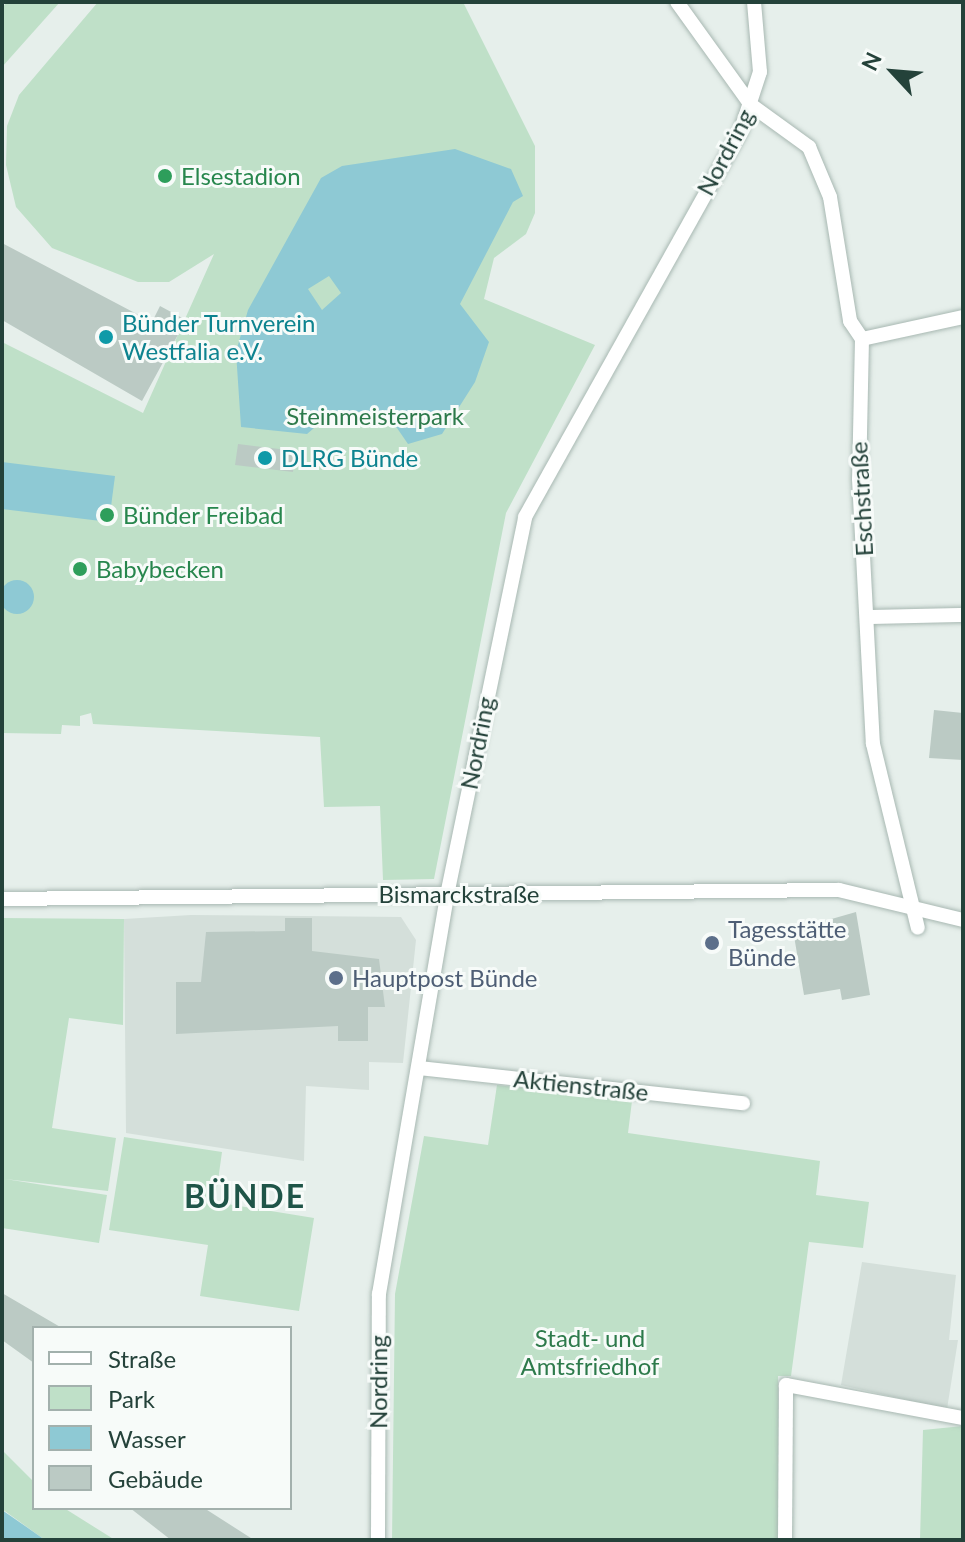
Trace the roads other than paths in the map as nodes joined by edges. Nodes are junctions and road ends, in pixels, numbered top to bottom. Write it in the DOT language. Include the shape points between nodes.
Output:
graph roads {
  1 [pos="677,2"];
  2 [pos="754,2"];
  3 [pos="751,105"];
  4 [pos="963,317"];
  5 [pos="862,339"];
  6 [pos="963,615"];
  7 [pos="867,617"];
  8 [pos="447,895"];
  9 [pos="2,899"];
  10 [pos="912,913"];
  11 [pos="963,920"];
  12 [pos="918,928"];
  13 [pos="419,1068"];
  14 [pos="743,1103"];
  15 [pos="963,1418"];
  16 [pos="378,1540"];
  17 [pos="785,1540"];
  1 -- 3 [label="street, Eschstraße"];
  2 -- 3 [label="street, Nordring" via="761,43"];
  3 -- 5 [label="street, Eschstraße" via="809,147 830,197 850,321"];
  3 -- 8 [label="street, Nordring" via="525,517"];
  4 -- 5 [label="street"];
  5 -- 7 [label="street, Eschstraße" via="857,371"];
  6 -- 7 [label="street"];
  7 -- 10 [label="street, Eschstraße" via="873,744"];
  8 -- 9 [label="street, Bismarckstraße"];
  8 -- 10 [label="street, Bismarckstraße" via="839,890 873,894"];
  8 -- 13 [label="street, Nordring"];
  10 -- 11 [label="street, Bismarckstraße"];
  10 -- 12 [label="street, Eschstraße"];
  13 -- 14 [label="street, Aktienstraße"];
  13 -- 16 [label="street, Nordring" via="379,1294"];
  15 -- 17 [label="street" via="786,1385"];
}
